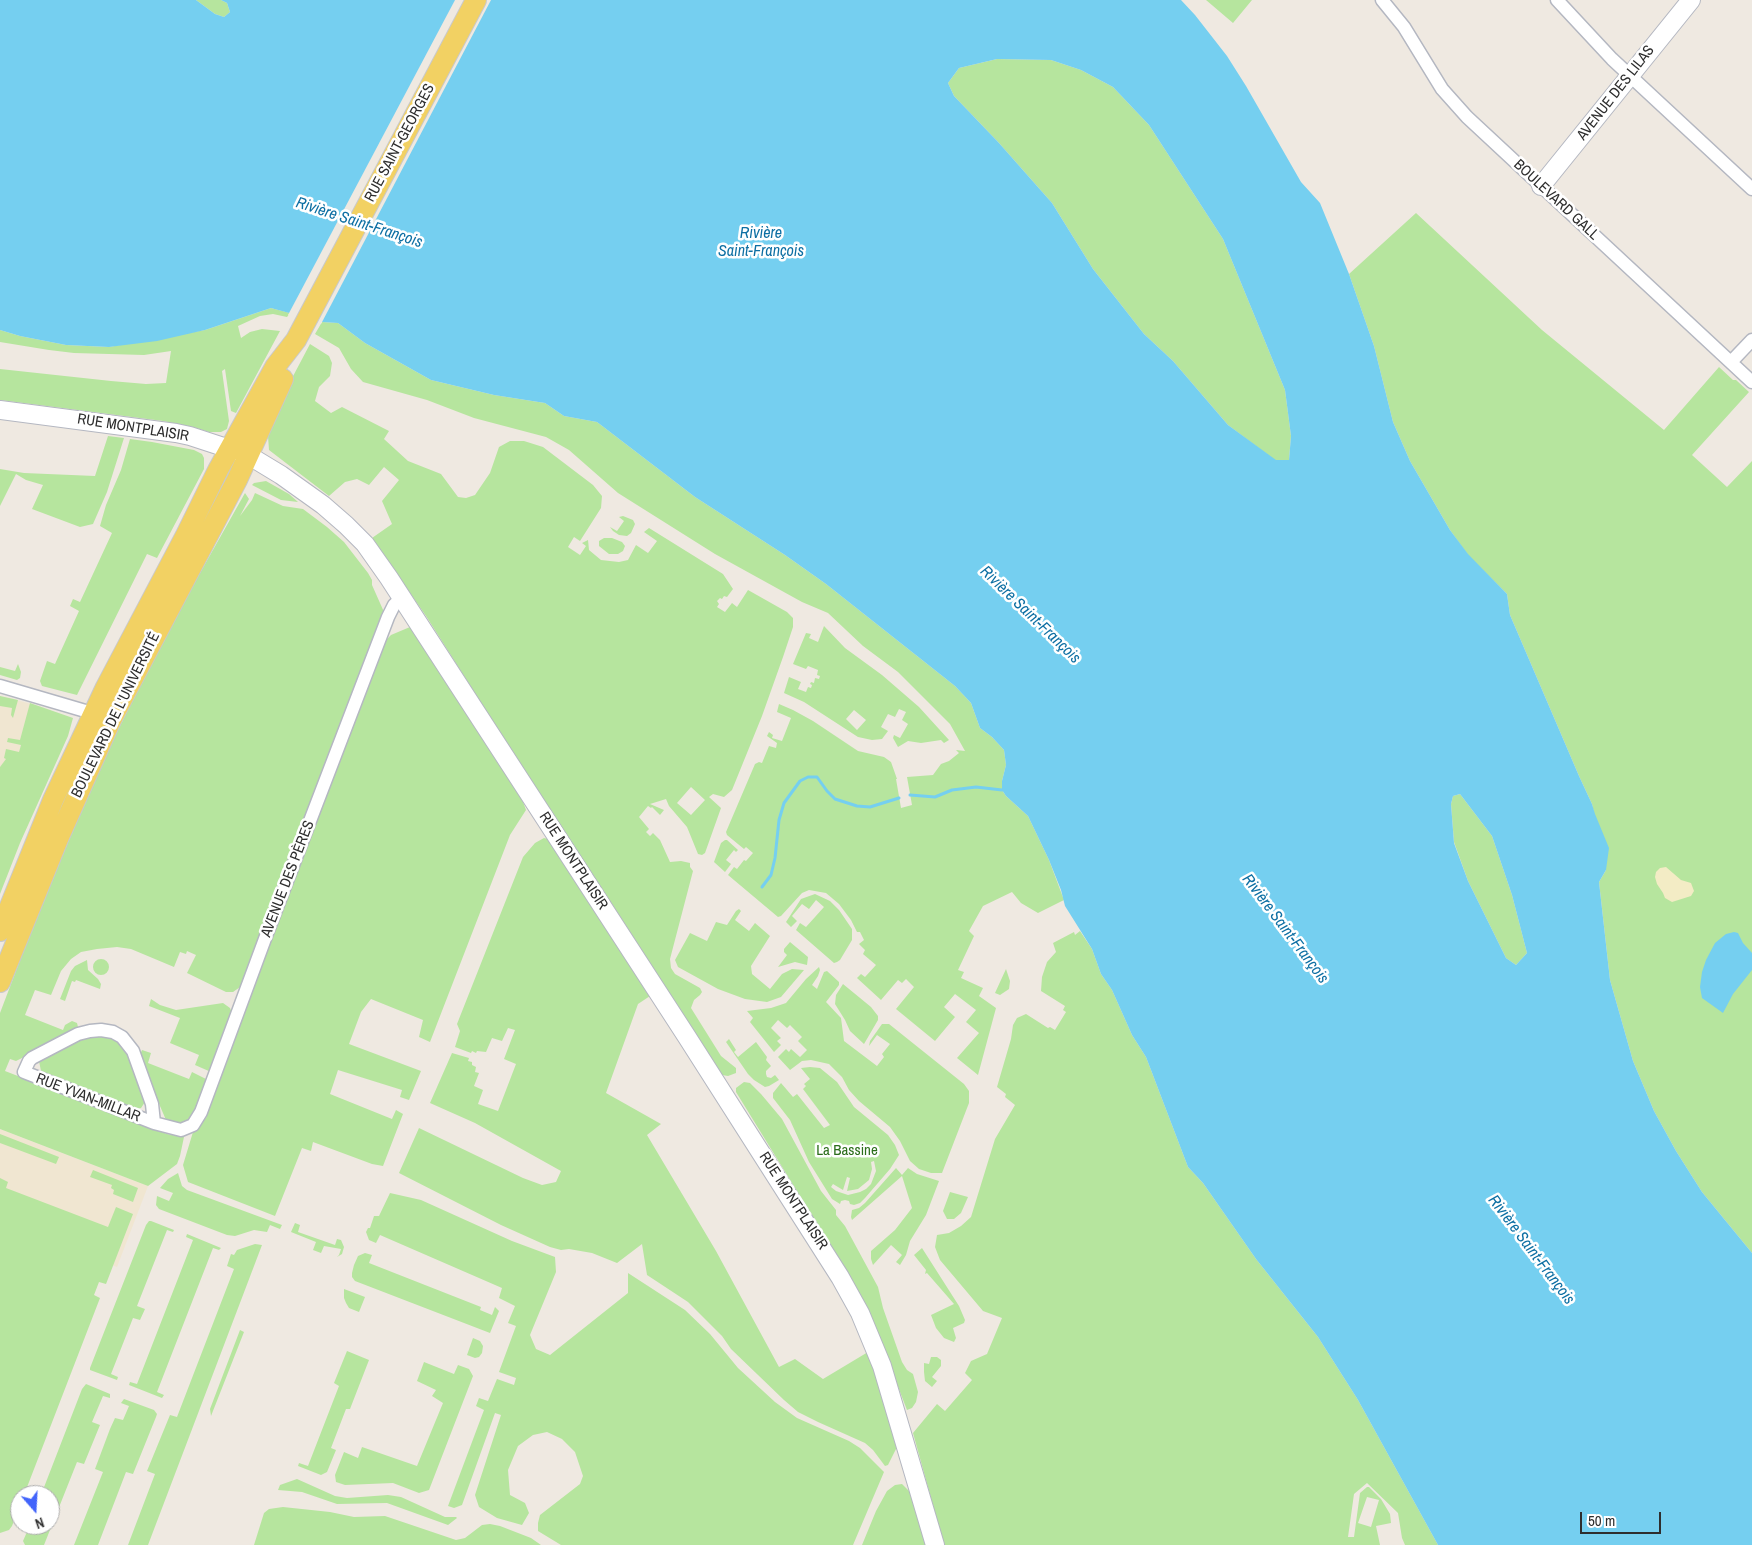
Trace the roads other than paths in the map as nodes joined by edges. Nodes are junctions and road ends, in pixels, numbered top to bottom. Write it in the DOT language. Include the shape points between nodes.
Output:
graph roads {
  1 [pos="476,0"];
  2 [pos="1382,0"];
  3 [pos="1557,0"];
  4 [pos="1691,0"];
  5 [pos="1629,75"];
  6 [pos="1541,186"];
  7 [pos="1752,189"];
  8 [pos="1752,340"];
  9 [pos="1731,362"];
  10 [pos="1752,382"];
  11 [pos="0,410"];
  12 [pos="239,452"];
  13 [pos="402,597"];
  14 [pos="0,686"];
  15 [pos="102,716"];
  16 [pos="0,931"];
  17 [pos="0,982"];
  18 [pos="154,1123"];
  19 [pos="935,1545"];
  1 -- 12 [label="main road, RUE SAINT-GEORGES" via="296,340 286,373"];
  2 -- 6 [label="street, BOULEVARD GALL" via="1404,27 1442,89"];
  3 -- 5 [label="street"];
  4 -- 5 [label="street, AVENUE DES LILAS"];
  5 -- 6 [label="street, AVENUE DES LILAS" via="1600,116"];
  5 -- 7 [label="street"];
  6 -- 9 [label="street, BOULEVARD GALL"];
  8 -- 9 [label="street"];
  9 -- 10 [label="street, BOULEVARD GALL"];
  11 -- 12 [label="street, RUE MONTPLAISIR" via="176,433"];
  12 -- 13 [label="street, RUE MONTPLAISIR" via="302,490 337,516 368,548"];
  12 -- 15 [label="main road, BOULEVARD DE L'UNIVERSITÉ" via="237,480"];
  13 -- 18 [label="street, AVENUE DES PÈRES" via="384,626 201,1112 193,1125 181,1130"];
  13 -- 19 [label="street, RUE MONTPLAISIR" via="840,1277 882,1366"];
  14 -- 15 [label="street"];
  15 -- 16 [label="main road, BOULEVARD DE L'UNIVERSITÉ" via="53,800"];
  15 -- 17 [label="main road, BOULEVARD DE L'UNIVERSITÉ" via="58,839"];
  18 -- 18 [label="street, RUE YVAN-MILLAR" via="152,1104 133,1051 122,1037 113,1032 101,1030 78,1034 32,1058 26,1065 24,1072"];
}
